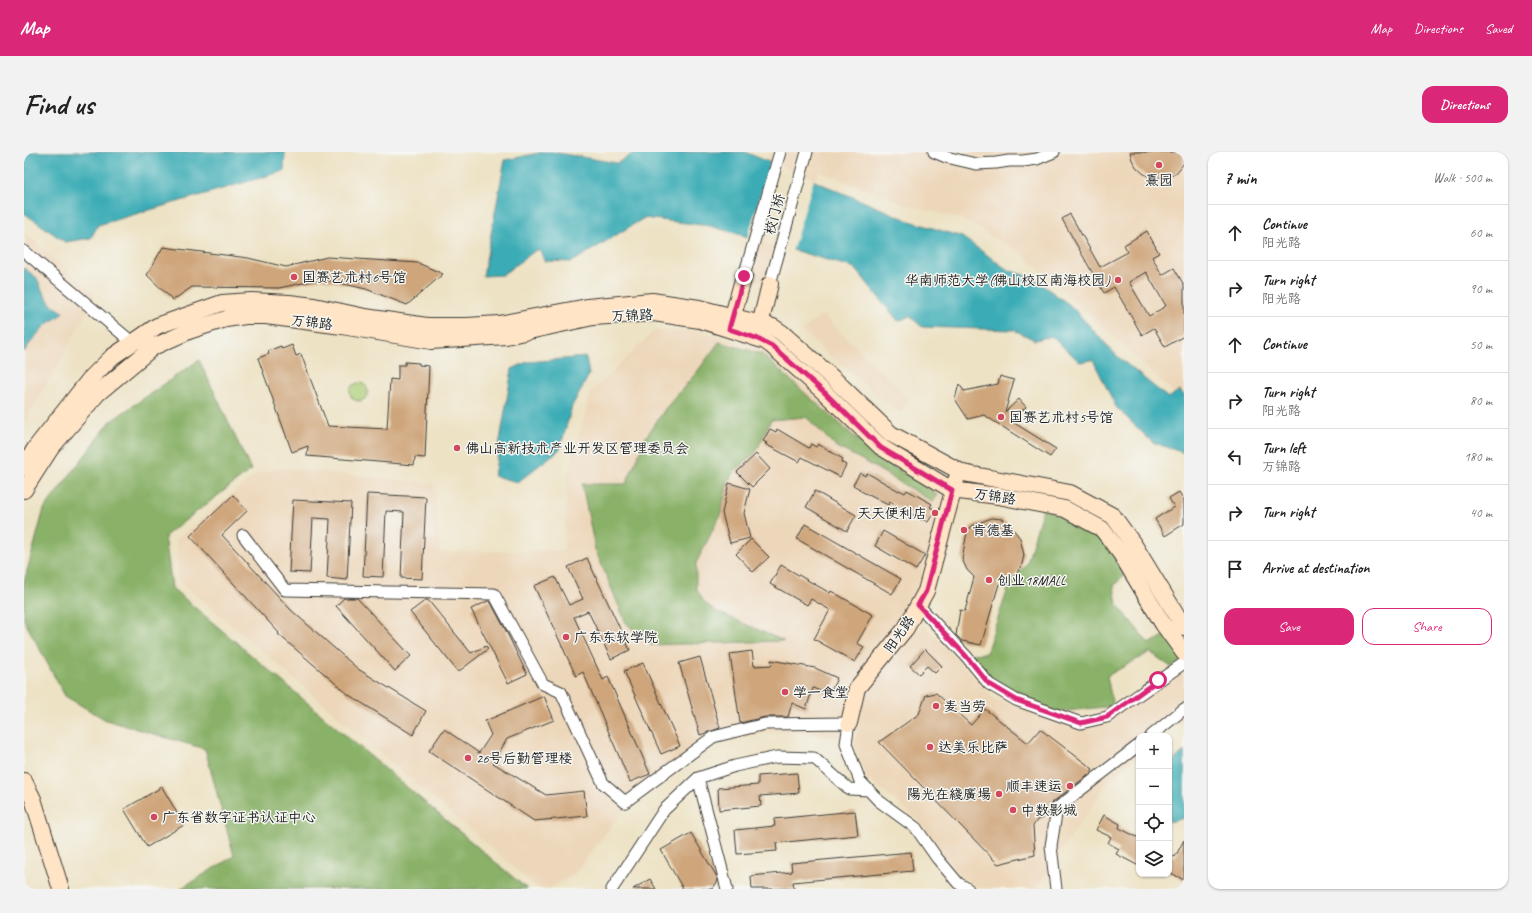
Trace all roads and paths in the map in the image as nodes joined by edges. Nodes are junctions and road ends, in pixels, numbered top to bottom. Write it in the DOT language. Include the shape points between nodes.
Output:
graph roads {
  1 [pos="807,152"];
  2 [pos="934,152"];
  3 [pos="1054,152"];
  4 [pos="778,157"];
  5 [pos="24,251"];
  6 [pos="744,276"];
  7 [pos="770,284"];
  8 [pos="731,323"];
  9 [pos="758,330"];
  10 [pos="132,343"];
  11 [pos="24,466"];
  12 [pos="959,471"];
  13 [pos="24,490"];
  14 [pos="952,490"];
  15 [pos="243,535"];
  16 [pos="918,605"];
  17 [pos="1184,627"];
  18 [pos="1184,654"];
  19 [pos="1184,663"];
  20 [pos="1184,709"];
  21 [pos="850,723"];
  22 [pos="1155,733"];
  23 [pos="1136,747"];
  24 [pos="698,778"];
  25 [pos="24,781"];
  26 [pos="869,790"];
  27 [pos="61,889"];
  28 [pos="612,889"];
  29 [pos="727,889"];
  30 [pos="968,889"];
  31 [pos="1056,889"];
  1 -- 7 [label="street, 校门桥"];
  2 -- 3 [label="street" via="976,164 1037,159"];
  4 -- 6 [label="street, 校门桥"];
  5 -- 10 [label="street"];
  6 -- 8 [label="street"];
  7 -- 9 [label="street"];
  8 -- 9 [label="street, 万锦路"];
  8 -- 10 [label="street, 万锦路" via="699,308 652,301 587,307 500,324 467,326 427,326 314,306 251,301 222,303 157,326"];
  8 -- 13 [label="street, 万锦路" via="654,313 593,317 506,336 431,341 266,316 226,319 189,330 153,347 98,393 51,448"];
  9 -- 12 [label="street, 万锦路" via="773,327 782,333 836,380 890,434"];
  9 -- 14 [label="street, 万锦路" via="881,448"];
  10 -- 11 [label="street, 万锦路" via="112,356 89,380"];
  12 -- 14 [label="street, 阳光路"];
  12 -- 17 [label="street, 万锦路" via="1070,493 1113,516 1134,545"];
  14 -- 16 [label="street, 阳光路" via="926,591"];
  14 -- 18 [label="street, 万锦路" via="1065,509 1102,529 1121,554"];
  15 -- 21 [label="street" via="286,590 494,594 543,684 561,692 603,783 625,802 713,737 765,724"];
  16 -- 19 [label="street" via="989,684 1016,700 1081,723 1107,717"];
  16 -- 21 [label="street, 阳光路" via="906,628 857,688"];
  20 -- 22 [label="street"];
  21 -- 26 [label="street" via="846,744 860,781"];
  23 -- 31 [label="street" via="1057,808 1051,846"];
  24 -- 26 [label="street" via="735,766 777,757 814,758 849,788"];
  24 -- 28 [label="street" via="664,810"];
  24 -- 29 [label="street"];
  25 -- 27 [label="street" via="33,799"];
  26 -- 30 [label="street" via="879,801 916,828 958,883"];
}
